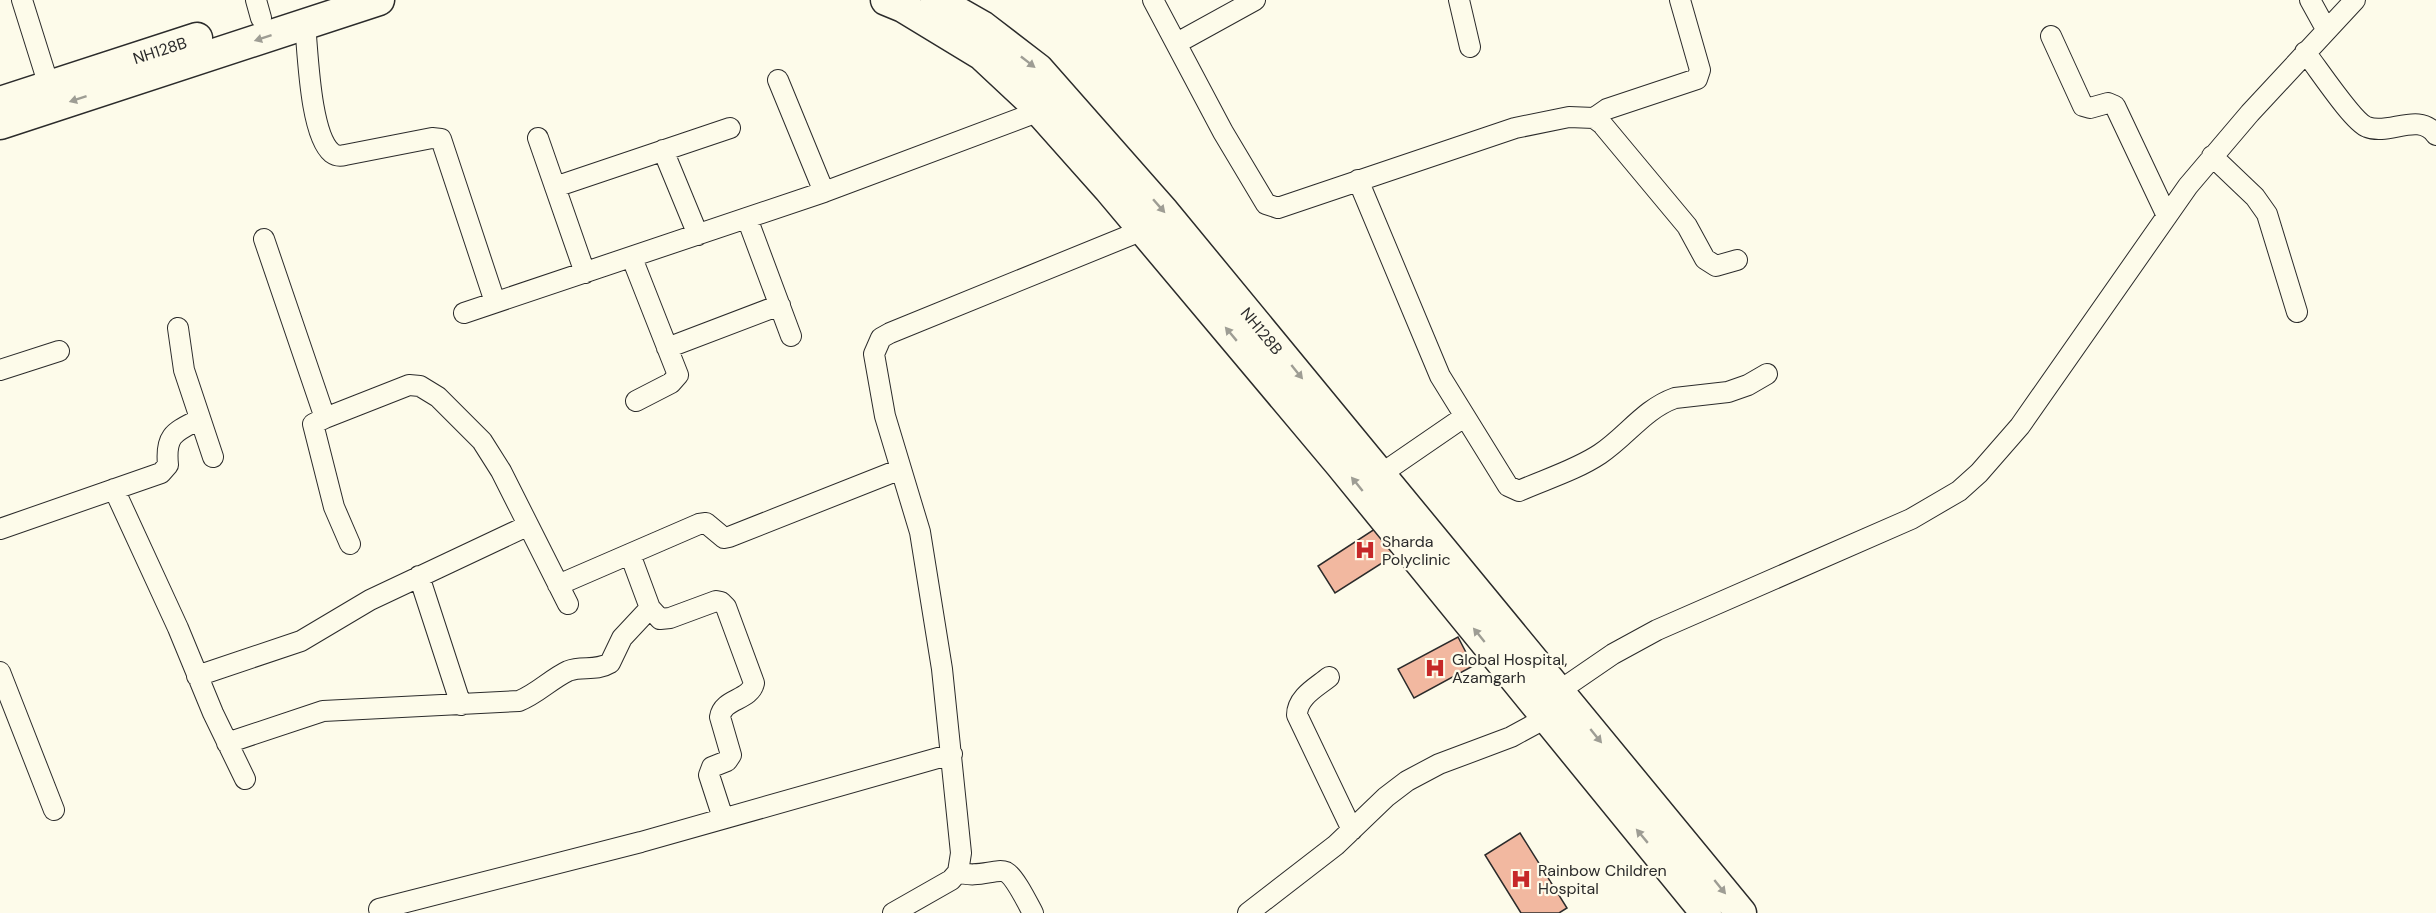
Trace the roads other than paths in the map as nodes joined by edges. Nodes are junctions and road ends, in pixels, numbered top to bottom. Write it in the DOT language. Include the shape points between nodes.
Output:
graph roads {
  1 [pos="22,0"];
  2 [pos="379,0"];
  3 [pos="886,0"];
  4 [pos="936,0"];
  5 [pos="964,0"];
  6 [pos="1153,0"];
  7 [pos="1255,0"];
  8 [pos="1459,0"];
  9 [pos="1680,0"];
  10 [pos="2310,0"];
  11 [pos="2355,0"];
  12 [pos="258,9"];
  13 [pos="312,12"];
  14 [pos="982,26"];
  15 [pos="2326,29"];
  16 [pos="2051,36"];
  17 [pos="1177,43"];
  18 [pos="1470,47"];
  19 [pos="2306,52"];
  20 [pos="982,56"];
  21 [pos="778,80"];
  22 [pos="49,86"];
  23 [pos="0,102"];
  24 [pos="1040,111"];
  25 [pos="2436,111"];
  26 [pos="1594,118"];
  27 [pos="0,124"];
  28 [pos="2416,124"];
  29 [pos="730,128"];
  30 [pos="2436,135"];
  31 [pos="538,138"];
  32 [pos="663,150"];
  33 [pos="2212,156"];
  34 [pos="1358,180"];
  35 [pos="555,187"];
  36 [pos="824,192"];
  37 [pos="2167,216"];
  38 [pos="747,218"];
  39 [pos="1143,230"];
  40 [pos="698,235"];
  41 [pos="264,239"];
  42 [pos="632,258"];
  43 [pos="1737,260"];
  44 [pos="585,273"];
  45 [pos="495,302"];
  46 [pos="780,305"];
  47 [pos="2297,312"];
  48 [pos="464,313"];
  49 [pos="178,328"];
  50 [pos="791,336"];
  51 [pos="667,348"];
  52 [pos="59,351"];
  53 [pos="0,370"];
  54 [pos="1767,374"];
  55 [pos="636,401"];
  56 [pos="1464,417"];
  57 [pos="200,418"];
  58 [pos="325,418"];
  59 [pos="213,457"];
  60 [pos="901,469"];
  61 [pos="1381,474"];
  62 [pos="114,489"];
  63 [pos="527,526"];
  64 [pos="0,529"];
  65 [pos="350,544"];
  66 [pos="630,554"];
  67 [pos="418,576"];
  68 [pos="558,585"];
  69 [pos="568,604"];
  70 [pos="650,608"];
  71 [pos="0,672"];
  72 [pos="197,676"];
  73 [pos="1329,677"];
  74 [pos="1559,691"];
  75 [pos="461,705"];
  76 [pos="1546,717"];
  77 [pos="227,743"];
  78 [pos="952,754"];
  79 [pos="245,779"];
  80 [pos="54,810"];
  81 [pos="723,818"];
  82 [pos="1352,830"];
  83 [pos="958,872"];
  84 [pos="379,909"];
  85 [pos="893,913"];
  86 [pos="1033,913"];
  87 [pos="1248,913"];
  88 [pos="1706,913"];
  89 [pos="1741,913"];
  1 -- 22 [label="street"];
  2 -- 13 [label="highway"];
  3 -- 20 [label="highway" via="903,6"];
  4 -- 14 [label="highway, NH128B"];
  5 -- 14 [label="street"];
  6 -- 17 [label="street"];
  7 -- 17 [label="street"];
  8 -- 18 [label="street"];
  9 -- 26 [label="street" via="1700,70 1697,80 1607,109"];
  10 -- 15 [label="street"];
  11 -- 15 [label="street"];
  12 -- 13 [label="highway, NH128B"];
  12 -- 22 [label="highway, NH128B"];
  13 -- 27 [label="highway, one-way"];
  13 -- 45 [label="street" via="314,110 322,138 337,156 441,139"];
  14 -- 20 [label="street"];
  14 -- 61 [label="highway, NH128B, one-way" via="1038,69 1090,126"];
  15 -- 19 [label="street"];
  16 -- 37 [label="street" via="2083,106 2115,106"];
  17 -- 34 [label="street" via="1266,204 1278,208"];
  19 -- 28 [label="street" via="2360,123 2376,129"];
  19 -- 33 [label="street"];
  20 -- 24 [label="highway"];
  21 -- 36 [label="street"];
  22 -- 23 [label="highway, NH128B"];
  24 -- 36 [label="street"];
  24 -- 39 [label="highway"];
  25 -- 28 [label="street"];
  26 -- 34 [label="street" via="1569,117 1515,128"];
  26 -- 43 [label="street" via="1687,226 1705,259 1716,266"];
  28 -- 30 [label="street" via="2427,126"];
  29 -- 32 [label="street"];
  31 -- 35 [label="street"];
  32 -- 35 [label="street"];
  32 -- 40 [label="street"];
  33 -- 37 [label="street"];
  33 -- 47 [label="street" via="2267,214"];
  34 -- 56 [label="street" via="1440,376"];
  35 -- 44 [label="street"];
  36 -- 38 [label="street"];
  37 -- 74 [label="street" via="2020,426 1959,491 1911,519 1657,630"];
  38 -- 40 [label="street"];
  38 -- 46 [label="street"];
  39 -- 60 [label="street" via="881,338 874,354 883,408"];
  76 -- 39 [label="highway, one-way" via="1341,464"];
  40 -- 42 [label="street"];
  41 -- 58 [label="street"];
  42 -- 44 [label="street"];
  42 -- 51 [label="street"];
  44 -- 45 [label="street"];
  45 -- 48 [label="street"];
  46 -- 50 [label="street"];
  46 -- 51 [label="street"];
  49 -- 57 [label="street" via="183,370"];
  51 -- 55 [label="street" via="678,375"];
  52 -- 53 [label="street"];
  54 -- 56 [label="street" via="1739,389 1665,401 1599,455 1519,491 1508,486"];
  56 -- 61 [label="street"];
  57 -- 59 [label="street"];
  57 -- 62 [label="street" via="170,439 168,465 161,473"];
  58 -- 63 [label="street" via="409,385 428,390 482,441"];
  58 -- 65 [label="street" via="315,422 314,428 334,507"];
  60 -- 66 [label="street" via="729,537 724,538 706,523 699,524"];
  60 -- 78 [label="street" via="920,532"];
  61 -- 74 [label="highway, NH128B"];
  62 -- 64 [label="street"];
  62 -- 72 [label="street"];
  63 -- 67 [label="street"];
  63 -- 68 [label="street"];
  66 -- 68 [label="street"];
  66 -- 70 [label="street"];
  67 -- 72 [label="street" via="302,641"];
  67 -- 75 [label="street"];
  68 -- 69 [label="street"];
  70 -- 75 [label="street" via="622,638 615,657 603,668 568,671 519,701"];
  70 -- 81 [label="street" via="660,619 721,602 754,683 750,692 721,711 731,755 712,767 709,774"];
  71 -- 80 [label="street"];
  72 -- 77 [label="street"];
  73 -- 82 [label="street" via="1302,700 1297,715"];
  74 -- 89 [label="highway, NH128B, one-way"];
  75 -- 77 [label="street" via="322,711"];
  76 -- 82 [label="street" via="1511,737 1439,764 1407,781"];
  88 -- 76 [label="highway, one-way"];
  77 -- 79 [label="street"];
  78 -- 81 [label="street"];
  78 -- 83 [label="street" via="961,853"];
  81 -- 84 [label="street"];
  82 -- 87 [label="street"];
  83 -- 85 [label="street" via="951,880"];
  83 -- 86 [label="street" via="974,876 1006,873"];
}
